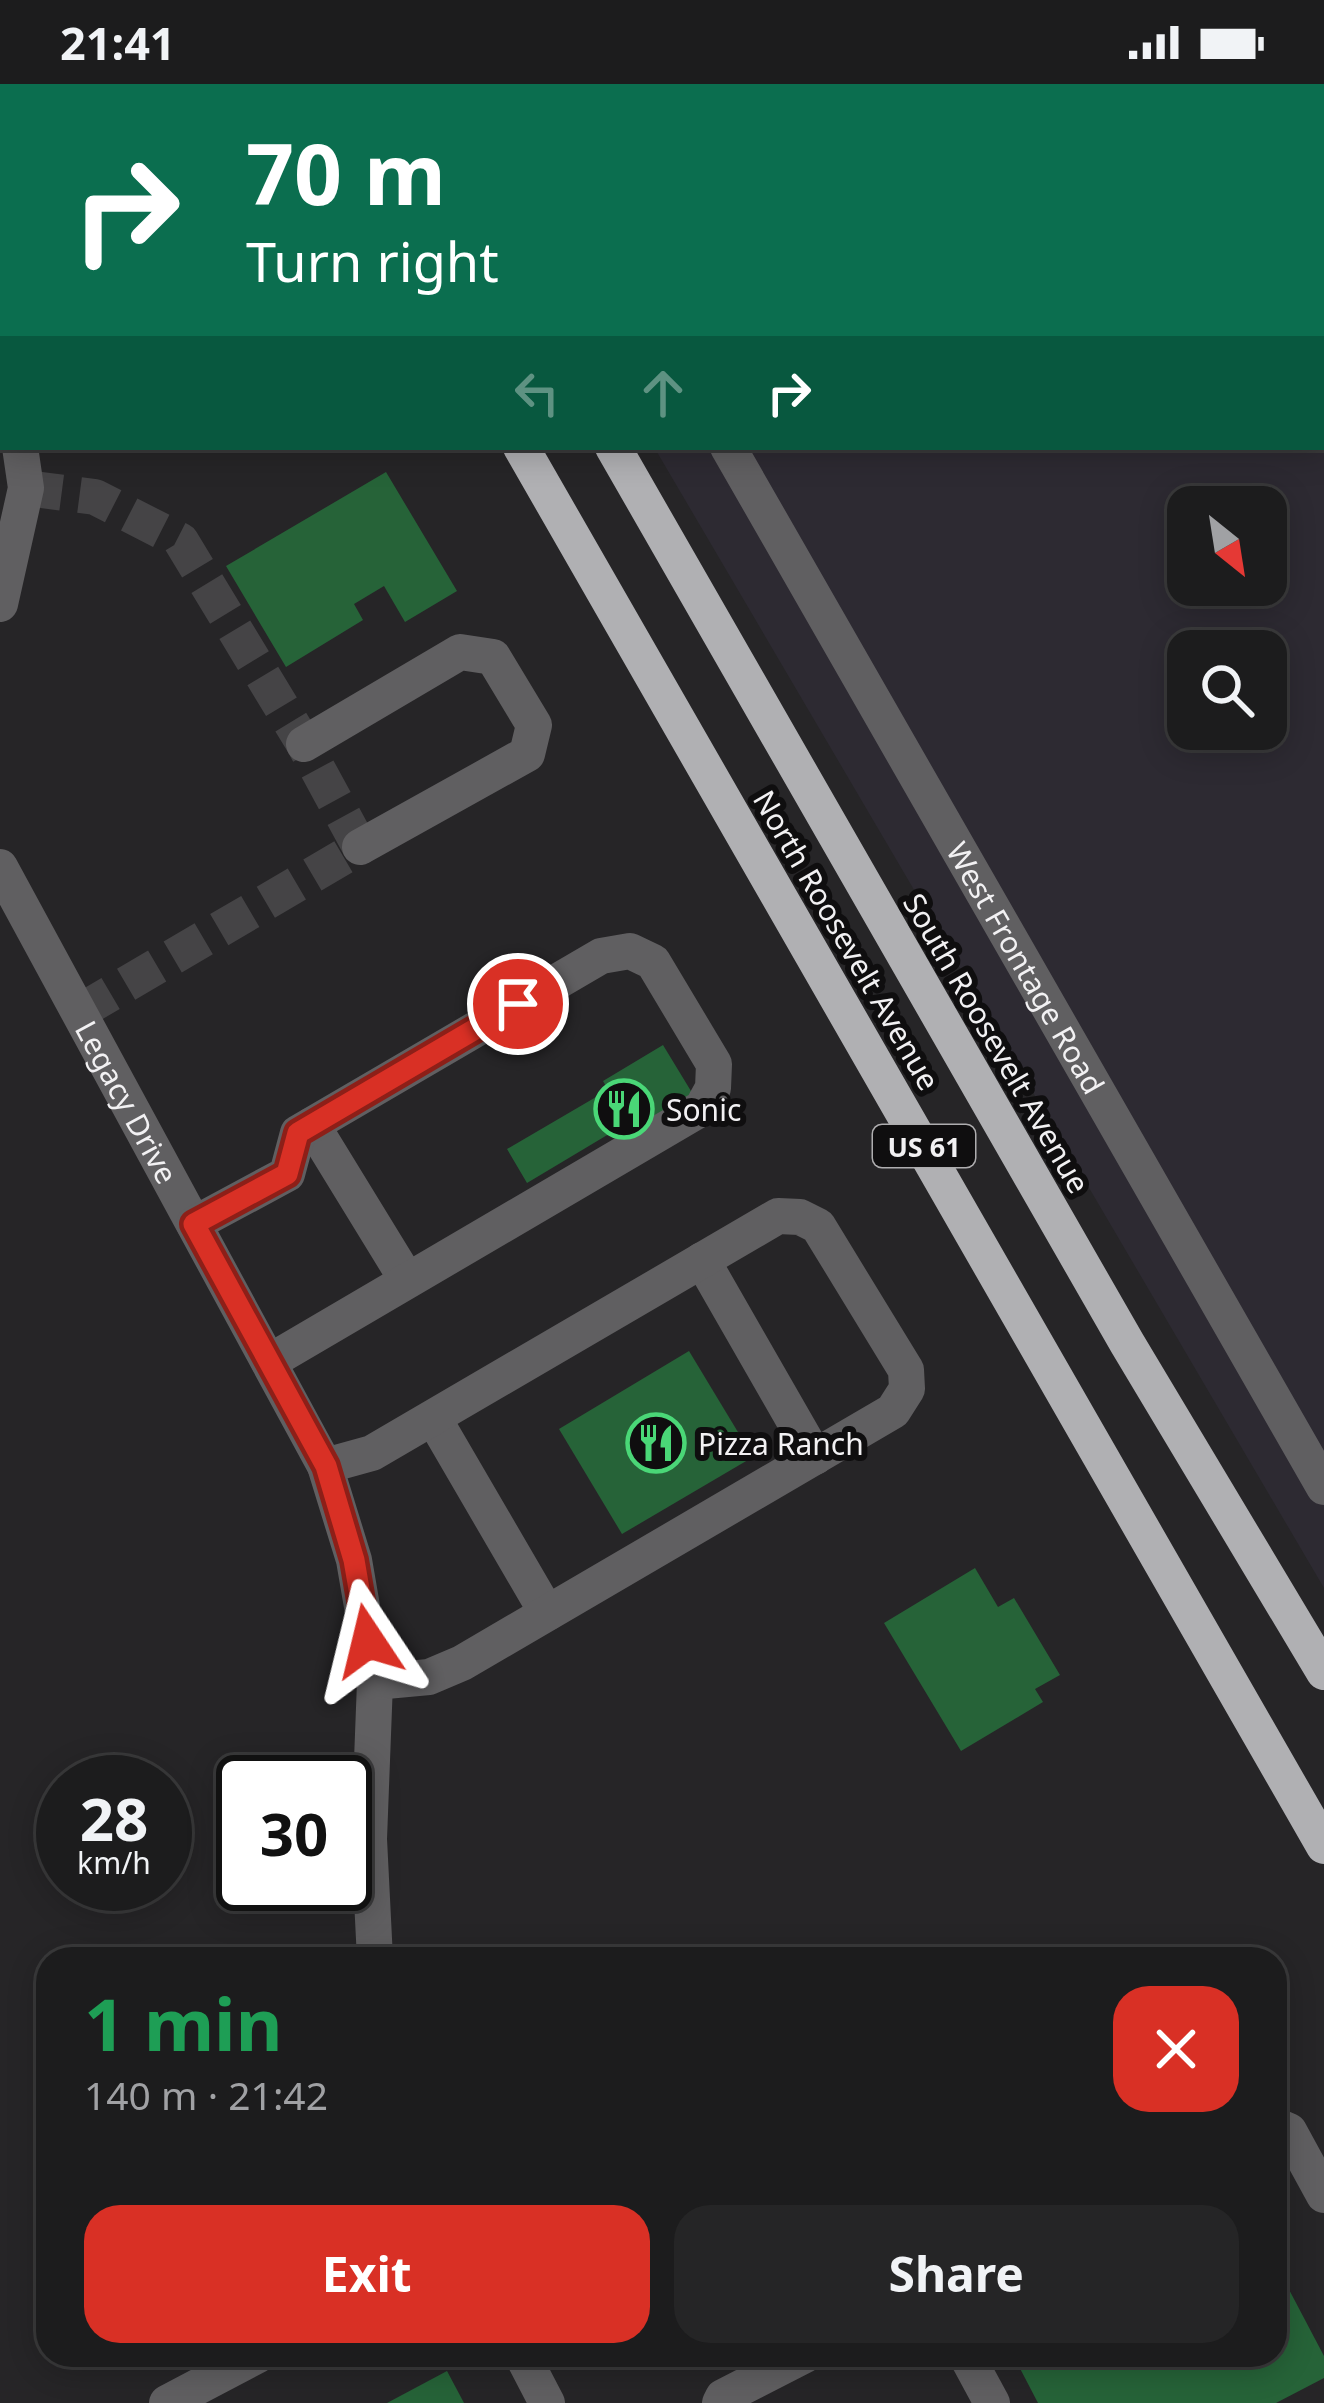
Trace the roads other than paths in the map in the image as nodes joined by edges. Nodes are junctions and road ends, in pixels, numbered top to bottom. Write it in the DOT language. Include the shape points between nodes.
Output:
graph roads {
  1 [pos="20,450"];
  2 [pos="523,450"];
  3 [pos="615,450"];
  4 [pos="730,450"];
  5 [pos="0,604"];
  6 [pos="304,743"];
  7 [pos="360,847"];
  8 [pos="0,867"];
  9 [pos="312,1125"];
  10 [pos="194,1224"];
  11 [pos="702,1261"];
  12 [pos="407,1280"];
  13 [pos="269,1362"];
  14 [pos="434,1418"];
  15 [pos="815,1457"];
  16 [pos="326,1466"];
  17 [pos="1324,1487"];
  18 [pos="547,1613"];
  19 [pos="1324,1672"];
  20 [pos="375,1682"];
  21 [pos="1324,1846"];
  22 [pos="374,1947"];
  23 [pos="1287,2130"];
  24 [pos="1324,2195"];
  25 [pos="235,2367"];
  26 [pos="528,2367"];
  27 [pos="782,2367"];
  28 [pos="972,2367"];
  29 [pos="167,2403"];
  30 [pos="547,2403"];
  31 [pos="720,2403"];
  32 [pos="992,2403"];
  1 -- 5 [label="street" via="26,488"];
  2 -- 21 [label="highway, North Roosevelt Avenue / US 61"];
  3 -- 19 [label="highway, South Roosevelt Avenue / US 61"];
  4 -- 17 [label="street, West Frontage Road"];
  6 -- 7 [label="street" via="460,652 493,657 534,724 526,754"];
  8 -- 10 [label="street, Legacy Drive"];
  9 -- 10 [label="street" via="298,1133 287,1174"];
  9 -- 12 [label="street"];
  9 -- 12 [label="street" via="601,956 630,951 653,962 714,1064 702,1108"];
  10 -- 13 [label="street, Legacy Drive"];
  11 -- 14 [label="street"];
  11 -- 15 [label="street"];
  11 -- 15 [label="street" via="778,1216 818,1226 906,1370 907,1389 893,1411"];
  12 -- 13 [label="street"];
  13 -- 16 [label="street, Legacy Drive"];
  14 -- 16 [label="street" via="372,1454"];
  14 -- 18 [label="street"];
  15 -- 18 [label="street"];
  16 -- 20 [label="street, Legacy Drive" via="354,1560"];
  18 -- 20 [label="street" via="429,1677"];
  20 -- 22 [label="street, Legacy Drive"];
  23 -- 24 [label="street"];
  25 -- 29 [label="street"];
  26 -- 30 [label="street"];
  27 -- 31 [label="street"];
  28 -- 32 [label="street"];
}
